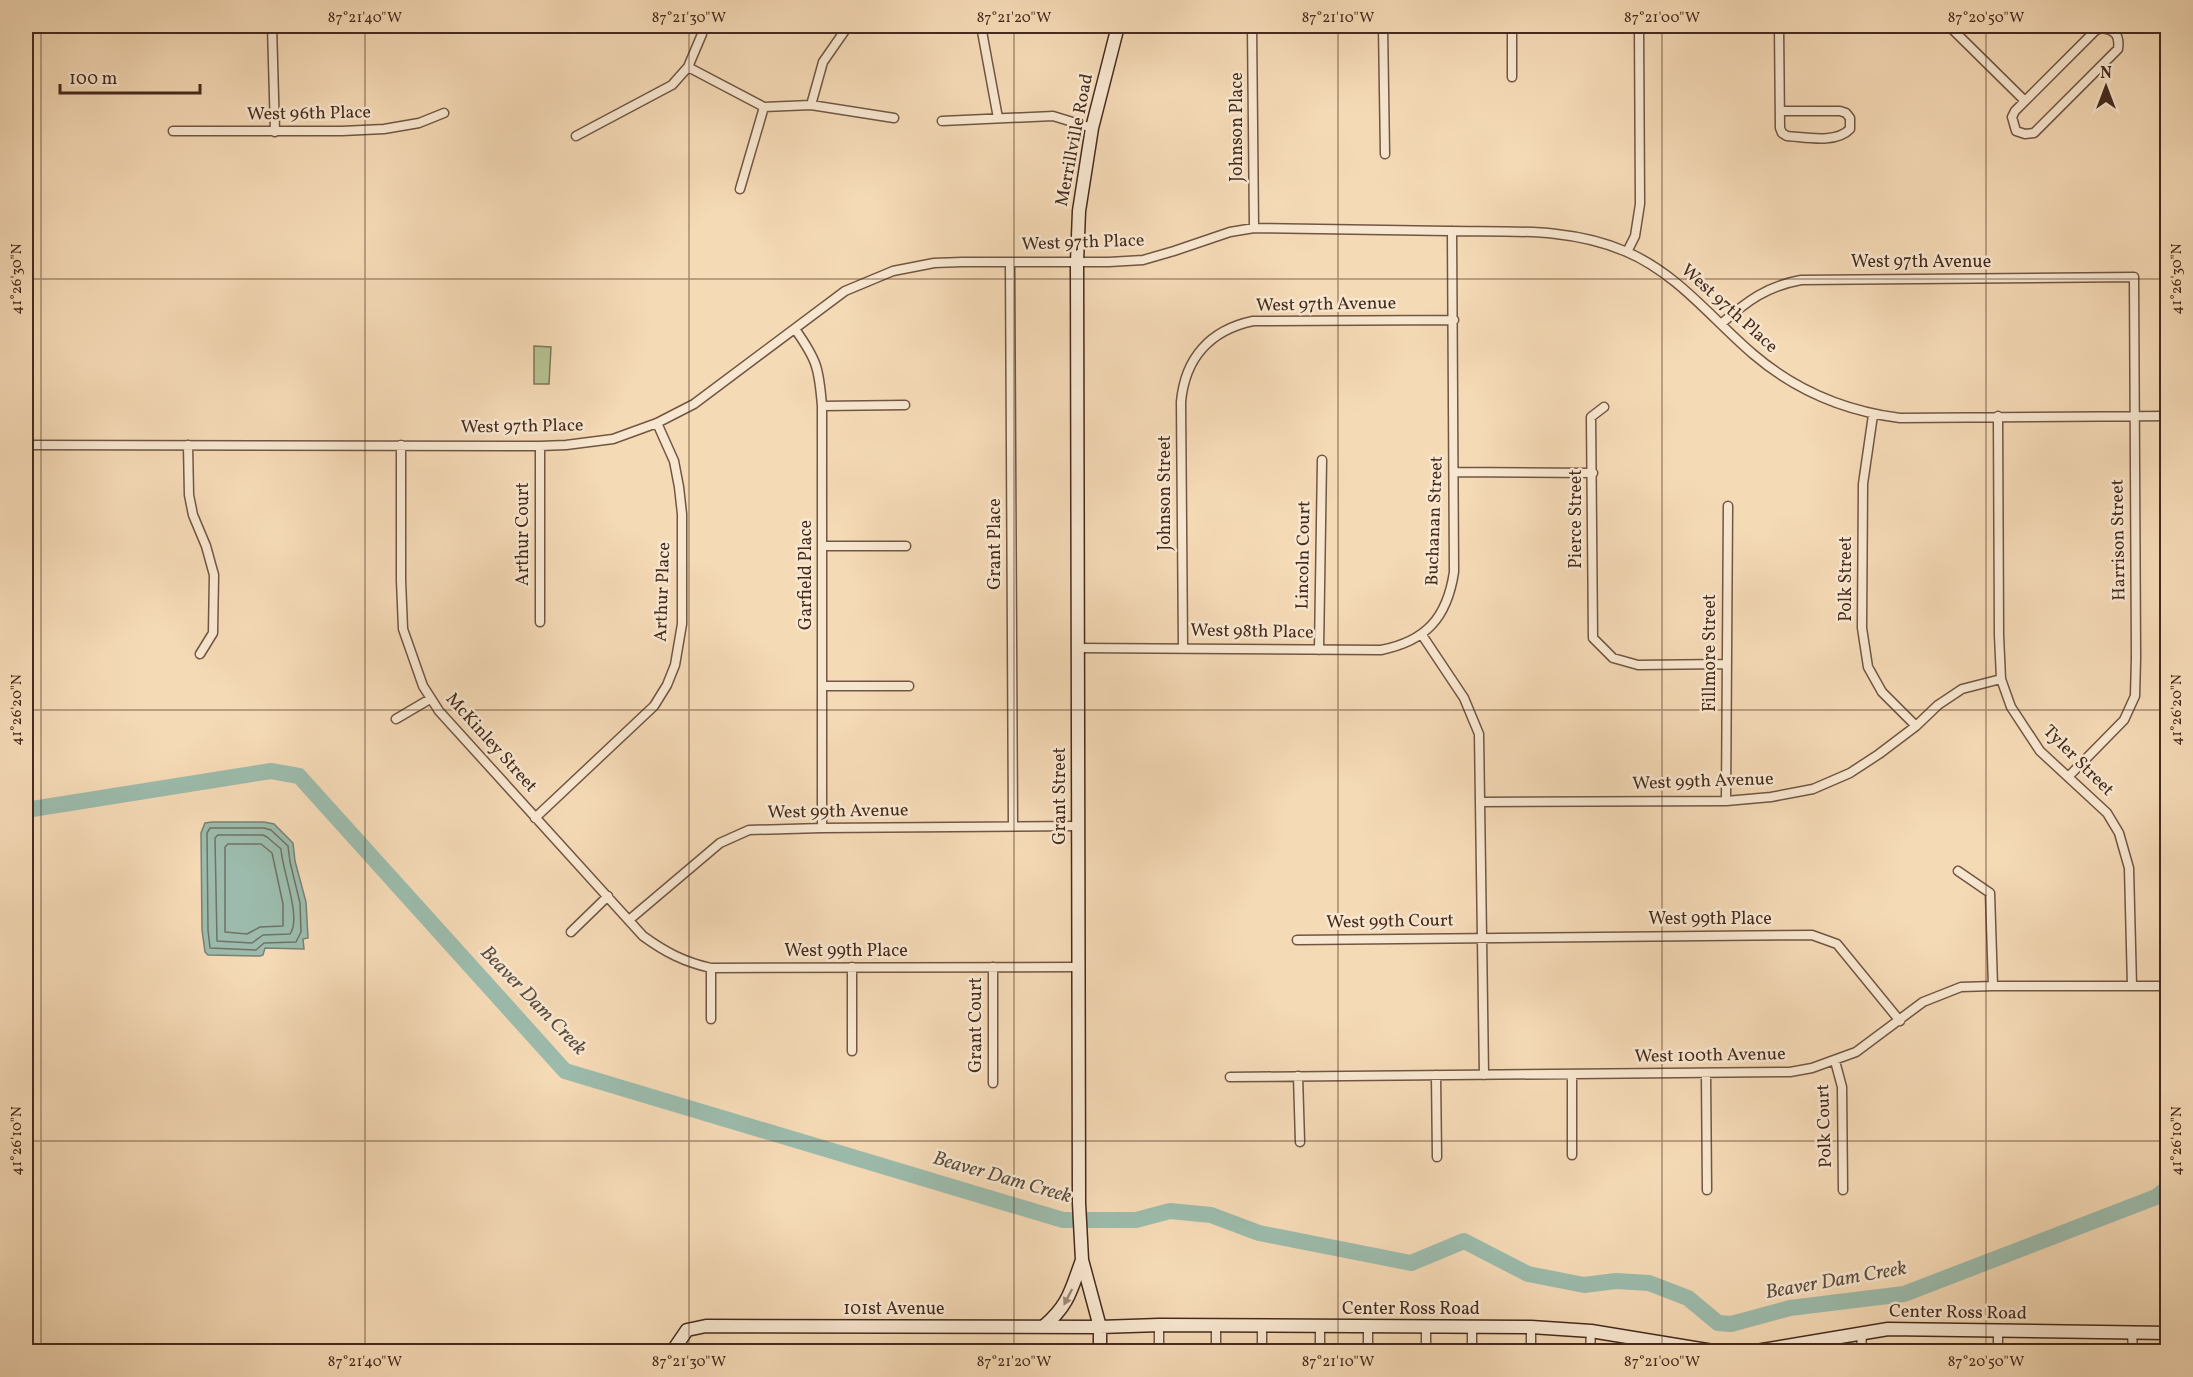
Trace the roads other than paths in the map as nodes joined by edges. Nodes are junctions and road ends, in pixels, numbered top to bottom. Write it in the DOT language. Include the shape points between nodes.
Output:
graph roads {
  1 [pos="272,26"];
  2 [pos="702,26"];
  3 [pos="848,26"];
  4 [pos="981,26"];
  5 [pos="1118,26"];
  6 [pos="1252,26"];
  7 [pos="1383,26"];
  8 [pos="1512,26"];
  9 [pos="1639,26"];
  10 [pos="1779,26"];
  11 [pos="1949,26"];
  12 [pos="688,67"];
  13 [pos="1512,76"];
  14 [pos="2025,101"];
  15 [pos="811,105"];
  16 [pos="764,107"];
  17 [pos="1780,111"];
  18 [pos="444,113"];
  19 [pos="894,118"];
  20 [pos="998,118"];
  21 [pos="942,121"];
  22 [pos="1092,129"];
  23 [pos="173,131"];
  24 [pos="275,132"];
  25 [pos="576,136"];
  26 [pos="1385,154"];
  27 [pos="740,189"];
  28 [pos="1254,228"];
  29 [pos="1452,231"];
  30 [pos="1627,252"];
  31 [pos="1010,262"];
  32 [pos="1077,262"];
  33 [pos="2134,277"];
  34 [pos="1454,320"];
  35 [pos="1721,324"];
  36 [pos="795,328"];
  37 [pos="1206,345"];
  38 [pos="905,405"];
  39 [pos="822,406"];
  40 [pos="1604,407"];
  41 [pos="1873,415"];
  42 [pos="2134,415"];
  43 [pos="1998,416"];
  44 [pos="2168,416"];
  45 [pos="657,423"];
  46 [pos="26,445"];
  47 [pos="188,445"];
  48 [pos="401,445"];
  49 [pos="540,446"];
  50 [pos="1322,460"];
  51 [pos="1454,472"];
  52 [pos="1593,473"];
  53 [pos="1728,506"];
  54 [pos="822,546"];
  55 [pos="906,546"];
  56 [pos="540,622"];
  57 [pos="1422,635"];
  58 [pos="1078,648"];
  59 [pos="1183,648"];
  60 [pos="1319,650"];
  61 [pos="200,654"];
  62 [pos="1726,664"];
  63 [pos="2001,679"];
  64 [pos="823,686"];
  65 [pos="909,686"];
  66 [pos="430,699"];
  67 [pos="396,719"];
  68 [pos="1916,726"];
  69 [pos="2068,777"];
  70 [pos="1726,801"];
  71 [pos="1481,802"];
  72 [pos="535,818"];
  73 [pos="1013,826"];
  74 [pos="1079,826"];
  75 [pos="822,828"];
  76 [pos="1958,871"];
  77 [pos="608,896"];
  78 [pos="629,920"];
  79 [pos="571,932"];
  80 [pos="1483,937"];
  81 [pos="1297,940"];
  82 [pos="852,967"];
  83 [pos="993,967"];
  84 [pos="1079,967"];
  85 [pos="711,968"];
  86 [pos="1993,986"];
  87 [pos="2132,986"];
  88 [pos="2168,986"];
  89 [pos="711,1019"];
  90 [pos="1900,1020"];
  91 [pos="852,1051"];
  92 [pos="1835,1060"];
  93 [pos="1572,1074"];
  94 [pos="1706,1074"];
  95 [pos="1436,1075"];
  96 [pos="1484,1075"];
  97 [pos="1298,1076"];
  98 [pos="1230,1077"];
  99 [pos="993,1083"];
  100 [pos="1300,1142"];
  101 [pos="1572,1155"];
  102 [pos="1437,1157"];
  103 [pos="1707,1190"];
  104 [pos="1843,1190"];
  105 [pos="1082,1260"];
  106 [pos="1159,1325"];
  107 [pos="1216,1326"];
  108 [pos="1262,1326"];
  109 [pos="1320,1326"];
  110 [pos="1043,1327"];
  111 [pos="1100,1327"];
  112 [pos="1368,1327"];
  113 [pos="1426,1327"];
  114 [pos="1472,1327"];
  115 [pos="1531,1327"];
  116 [pos="1591,1331"];
  117 [pos="1998,1332"];
  118 [pos="1862,1333"];
  119 [pos="2132,1333"];
  120 [pos="2168,1333"];
  121 [pos="672,1352"];
  122 [pos="1100,1352"];
  123 [pos="1159,1352"];
  124 [pos="1216,1352"];
  125 [pos="1262,1352"];
  126 [pos="1320,1352"];
  127 [pos="1368,1352"];
  128 [pos="1426,1352"];
  129 [pos="1472,1352"];
  130 [pos="1531,1352"];
  131 [pos="1590,1352"];
  132 [pos="1719,1352"];
  133 [pos="1750,1352"];
  134 [pos="1861,1352"];
  135 [pos="1998,1352"];
  136 [pos="2133,1352"];
  1 -- 24 [label="street"];
  2 -- 12 [label="street"];
  3 -- 15 [label="street" via="823,62"];
  4 -- 20 [label="street"];
  5 -- 22 [label="street, Merrillville Road"];
  6 -- 28 [label="street, Johnson Place"];
  7 -- 26 [label="street"];
  8 -- 13 [label="street"];
  9 -- 30 [label="street" via="1640,204 1635,236"];
  10 -- 17 [label="street"];
  11 -- 14 [label="street"];
  12 -- 16 [label="street"];
  12 -- 25 [label="street" via="672,85"];
  14 -- 14 [label="street" via="2015,111 2013,123 2016,131 2034,133 2118,49 2117,35 2112,30 2096,30"];
  15 -- 16 [label="street"];
  15 -- 19 [label="street"];
  16 -- 27 [label="street"];
  17 -- 17 [label="street" via="1840,111 1850,118 1850,129 1837,137 1787,136 1780,128"];
  18 -- 24 [label="street, West 96th Place" via="419,123 384,129"];
  20 -- 21 [label="street"];
  20 -- 22 [label="street" via="1053,116"];
  22 -- 32 [label="street, Merrillville Road" via="1079,210"];
  23 -- 24 [label="street, West 96th Place"];
  28 -- 29 [label="street, West 97th Place"];
  28 -- 32 [label="street, West 97th Place" via="1143,260"];
  29 -- 30 [label="street, West 97th Place" via="1557,232"];
  29 -- 34 [label="street, Buchanan Street"];
  30 -- 35 [label="street, West 97th Place" via="1682,286"];
  31 -- 32 [label="street, West 97th Place"];
  31 -- 36 [label="street, West 97th Place" via="934,263 893,271 845,291"];
  31 -- 73 [label="street, Grant Place"];
  32 -- 58 [label="street, Grant Street"];
  33 -- 35 [label="street, West 97th Avenue" via="1801,280 1781,283 1762,292"];
  33 -- 42 [label="street, Harrison Street"];
  34 -- 37 [label="street, West 97th Avenue" via="1252,321 1221,332"];
  34 -- 51 [label="street, Buchanan Street"];
  35 -- 41 [label="street, West 97th Place" via="1785,378 1820,398"];
  36 -- 39 [label="street, Garfield Place" via="813,355 820,376"];
  36 -- 45 [label="street, West 97th Place" via="694,404"];
  37 -- 59 [label="street, Johnson Street" via="1187,372 1180,402"];
  38 -- 39 [label="street"];
  39 -- 54 [label="street, Garfield Place"];
  40 -- 52 [label="street, Pierce Street" via="1591,417"];
  41 -- 43 [label="street, West 97th Place"];
  41 -- 68 [label="street, Polk Street" via="1863,484 1862,628 1868,668 1882,692"];
  42 -- 43 [label="street, West 97th Place"];
  42 -- 44 [label="street, West 97th Place"];
  42 -- 69 [label="street, Harrison Street" via="2135,696 2124,720"];
  43 -- 63 [label="street, Tyler Street"];
  45 -- 49 [label="street, West 97th Place" via="603,441"];
  45 -- 72 [label="street, Arthur Place" via="674,461 680,487 682,624 675,664 654,706"];
  46 -- 47 [label="street, West 97th Place"];
  47 -- 48 [label="street, West 97th Place"];
  47 -- 61 [label="street" via="189,495 214,575 213,633"];
  48 -- 49 [label="street, West 97th Place"];
  48 -- 66 [label="street, McKinley Street" via="403,629"];
  49 -- 56 [label="street, Arthur Court"];
  50 -- 60 [label="street, Lincoln Court"];
  51 -- 52 [label="street"];
  51 -- 57 [label="street, Buchanan Street" via="1451,591 1443,611"];
  52 -- 62 [label="street, Pierce Street" via="1593,638 1613,658 1638,664"];
  53 -- 62 [label="street, Fillmore Street"];
  54 -- 55 [label="street"];
  54 -- 64 [label="street, Garfield Place"];
  57 -- 60 [label="street, West 98th Place" via="1381,650"];
  57 -- 71 [label="street" via="1464,698 1479,734"];
  58 -- 59 [label="street, West 98th Place"];
  58 -- 74 [label="street, Grant Street"];
  59 -- 60 [label="street, West 98th Place"];
  62 -- 70 [label="street, Fillmore Street"];
  63 -- 68 [label="street, West 99th Avenue" via="1962,689"];
  63 -- 69 [label="street, Tyler Street" via="2011,707 2026,731 2040,751"];
  64 -- 65 [label="street"];
  64 -- 75 [label="street, Garfield Place"];
  66 -- 67 [label="street"];
  66 -- 72 [label="street, McKinley Street"];
  68 -- 70 [label="street, West 99th Avenue" via="1850,773 1813,789"];
  69 -- 87 [label="street, Tyler Street" via="2107,813 2119,833 2129,868"];
  70 -- 71 [label="street, West 99th Avenue"];
  71 -- 80 [label="street"];
  72 -- 77 [label="street, McKinley Street"];
  73 -- 74 [label="street, West 99th Avenue"];
  73 -- 75 [label="street, West 99th Avenue"];
  74 -- 84 [label="street, Grant Street"];
  75 -- 78 [label="street, West 99th Avenue" via="749,830 720,843"];
  76 -- 86 [label="street" via="1990,893"];
  77 -- 78 [label="street, McKinley Street"];
  77 -- 79 [label="street"];
  78 -- 85 [label="street, West 99th Place" via="663,951"];
  80 -- 81 [label="street, West 99th Court"];
  80 -- 90 [label="street, West 99th Place" via="1812,935 1836,944"];
  80 -- 96 [label="street"];
  82 -- 83 [label="street, West 99th Place"];
  82 -- 85 [label="street, West 99th Place"];
  82 -- 91 [label="street"];
  83 -- 84 [label="street, West 99th Place"];
  83 -- 99 [label="street, Grant Court"];
  84 -- 105 [label="street, Grant Street"];
  85 -- 89 [label="street"];
  86 -- 87 [label="street, West 100th Avenue"];
  86 -- 90 [label="street, West 100th Avenue" via="1961,987 1941,994"];
  87 -- 88 [label="street, West 100th Avenue"];
  90 -- 92 [label="street, West 100th Avenue" via="1856,1052"];
  92 -- 94 [label="street, West 100th Avenue" via="1775,1073"];
  92 -- 104 [label="street, Polk Court" via="1842,1087"];
  93 -- 94 [label="street, West 100th Avenue"];
  93 -- 96 [label="street, West 100th Avenue"];
  93 -- 101 [label="street"];
  94 -- 103 [label="street"];
  95 -- 96 [label="street, West 100th Avenue"];
  95 -- 97 [label="street, West 100th Avenue"];
  95 -- 102 [label="street"];
  97 -- 98 [label="street, West 100th Avenue"];
  97 -- 100 [label="street"];
  105 -- 110 [label="street, one-way" via="1070,1295 1058,1314"];
  105 -- 111 [label="street, Grant Street"];
  106 -- 107 [label="street, Center Ross Road"];
  106 -- 111 [label="street, Center Ross Road"];
  106 -- 123 [label="street"];
  107 -- 108 [label="street, Center Ross Road"];
  107 -- 124 [label="street"];
  108 -- 109 [label="street, Center Ross Road"];
  108 -- 125 [label="street"];
  109 -- 112 [label="street, Center Ross Road"];
  109 -- 126 [label="street"];
  110 -- 111 [label="street, 101st Avenue"];
  110 -- 121 [label="street, 101st Avenue" via="706,1326 687,1330"];
  111 -- 122 [label="street, Grant Street"];
  112 -- 113 [label="street, Center Ross Road"];
  112 -- 127 [label="street"];
  113 -- 114 [label="street, Center Ross Road"];
  113 -- 128 [label="street"];
  114 -- 115 [label="street, Center Ross Road"];
  114 -- 129 [label="street"];
  115 -- 116 [label="street, Center Ross Road"];
  115 -- 130 [label="street"];
  116 -- 131 [label="street"];
  116 -- 132 [label="street, Center Ross Road"];
  117 -- 118 [label="street, Center Ross Road" via="1888,1329"];
  117 -- 119 [label="street, Center Ross Road"];
  117 -- 135 [label="street"];
  118 -- 133 [label="street, Center Ross Road"];
  118 -- 134 [label="street"];
  119 -- 120 [label="street, Center Ross Road"];
  119 -- 136 [label="street"];
}
